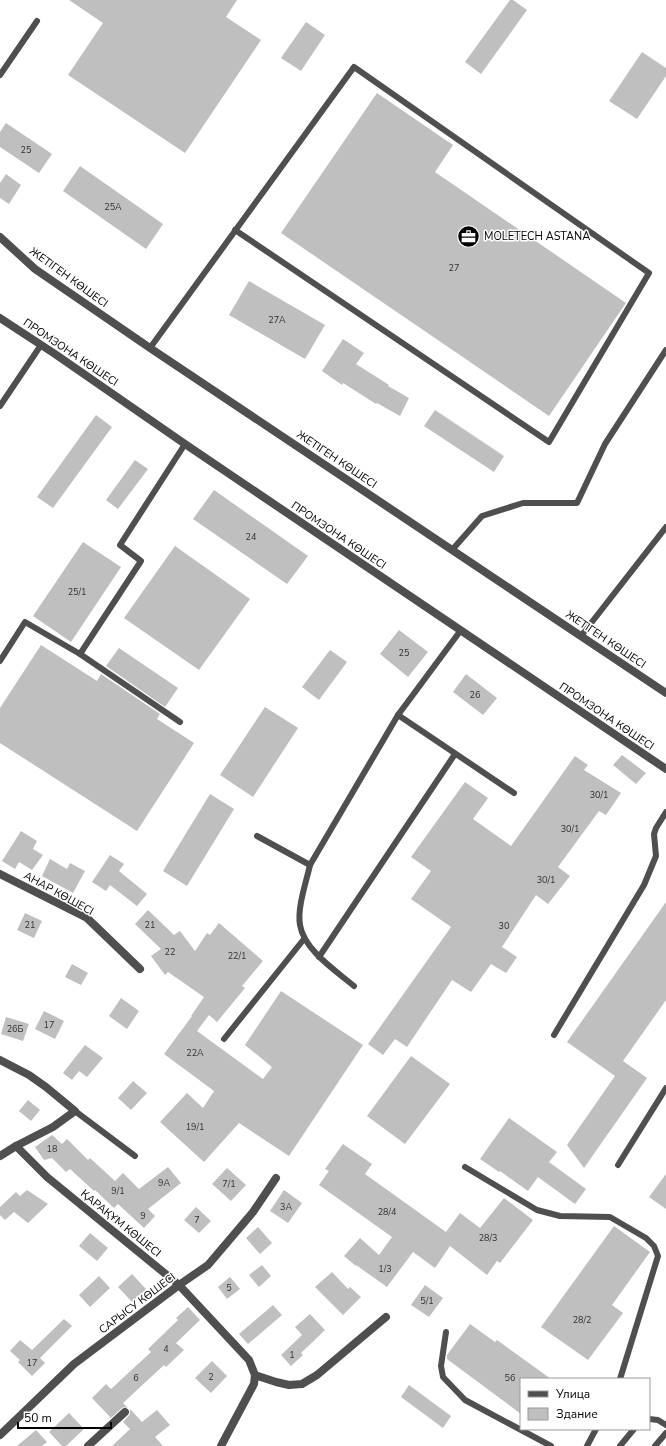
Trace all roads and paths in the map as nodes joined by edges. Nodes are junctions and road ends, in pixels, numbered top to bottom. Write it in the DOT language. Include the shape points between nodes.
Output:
graph roads {
  1 [pos="37,21"];
  2 [pos="0,75"];
  3 [pos="235,230"];
  4 [pos="0,237"];
  5 [pos="0,318"];
  6 [pos="41,345"];
  7 [pos="150,348"];
  8 [pos="666,350"];
  9 [pos="0,406"];
  10 [pos="185,444"];
  11 [pos="666,527"];
  12 [pos="452,550"];
  13 [pos="461,630"];
  14 [pos="581,636"];
  15 [pos="80,654"];
  16 [pos="0,661"];
  17 [pos="666,693"];
  18 [pos="398,715"];
  19 [pos="180,722"];
  20 [pos="455,754"];
  21 [pos="666,769"];
  22 [pos="514,793"];
  23 [pos="666,812"];
  24 [pos="257,836"];
  25 [pos="310,865"];
  26 [pos="0,874"];
  27 [pos="304,939"];
  28 [pos="319,957"];
  29 [pos="140,968"];
  30 [pos="354,986"];
  31 [pos="554,1034"];
  32 [pos="224,1039"];
  33 [pos="0,1060"];
  34 [pos="666,1088"];
  35 [pos="76,1111"];
  36 [pos="16,1146"];
  37 [pos="0,1156"];
  38 [pos="136,1156"];
  39 [pos="618,1165"];
  40 [pos="465,1167"];
  41 [pos="276,1178"];
  42 [pos="179,1285"];
  43 [pos="386,1317"];
  44 [pos="446,1332"];
  45 [pos="255,1375"];
  46 [pos="620,1378"];
  47 [pos="125,1412"];
  48 [pos="650,1419"];
  49 [pos="666,1425"];
  50 [pos="520,1429"];
  51 [pos="521,1430"];
  52 [pos="595,1430"];
  53 [pos="633,1430"];
  54 [pos="666,1433"];
  55 [pos="0,1435"];
  56 [pos="88,1446"];
  57 [pos="221,1446"];
  58 [pos="551,1446"];
  59 [pos="587,1446"];
  60 [pos="620,1446"];
  61 [pos="655,1446"];
  1 -- 2 [label="lane"];
  3 -- 3 [label="lane" via="354,67 649,273 549,442"];
  3 -- 7 [label="lane"];
  4 -- 7 [label="street, ЖЕТІГЕН КӨШЕСІ" via="35,269"];
  5 -- 6 [label="street, ПРОМЗОНА КӨШЕСІ"];
  6 -- 9 [label="lane"];
  6 -- 10 [label="street, ПРОМЗОНА КӨШЕСІ"];
  7 -- 12 [label="street, ЖЕТІГЕН КӨШЕСІ"];
  8 -- 12 [label="lane" via="605,444 577,503 522,503 482,516"];
  10 -- 13 [label="street, ПРОМЗОНА КӨШЕСІ"];
  10 -- 15 [label="lane" via="120,545 141,561"];
  11 -- 14 [label="lane"];
  12 -- 14 [label="street, ЖЕТІГЕН КӨШЕСІ"];
  13 -- 18 [label="lane"];
  13 -- 21 [label="street, ПРОМЗОНА КӨШЕСІ"];
  14 -- 17 [label="street, ЖЕТІГЕН КӨШЕСІ"];
  15 -- 16 [label="lane" via="25,622"];
  15 -- 19 [label="lane"];
  18 -- 20 [label="lane"];
  18 -- 25 [label="lane"];
  20 -- 22 [label="lane"];
  20 -- 28 [label="lane"];
  23 -- 31 [label="lane" via="654,834 656,856 644,885"];
  24 -- 25 [label="lane"];
  25 -- 27 [label="lane" via="300,909 300,925"];
  26 -- 29 [label="street, АНАР КӨШЕСІ" via="86,918"];
  27 -- 28 [label="lane"];
  27 -- 32 [label="lane"];
  28 -- 30 [label="lane"];
  33 -- 35 [label="street" via="29,1075"];
  34 -- 39 [label="lane"];
  35 -- 36 [label="street" via="53,1127"];
  35 -- 38 [label="lane"];
  36 -- 37 [label="street"];
  36 -- 42 [label="street, ҚАРАҚҰМ КӨШЕСІ" via="47,1177"];
  40 -- 46 [label="lane" via="537,1210 560,1216 610,1218 646,1238 654,1246 658,1256"];
  41 -- 42 [label="street, САРЫСУ КӨШЕСІ" via="252,1212 208,1265"];
  42 -- 45 [label="street, ҚАРАҚҰМ КӨШЕСІ" via="249,1360"];
  42 -- 55 [label="street, САРЫСУ КӨШЕСІ" via="74,1364"];
  43 -- 45 [label="street" via="317,1375 302,1384 288,1385"];
  44 -- 50 [label="lane" via="441,1366 443,1377 465,1400"];
  45 -- 57 [label="street" via="254,1384"];
  47 -- 56 [label="street"];
  48 -- 49 [label="lane"];
  51 -- 58 [label="lane"];
  52 -- 59 [label="lane"];
  53 -- 60 [label="lane"];
  54 -- 61 [label="lane"];
}
